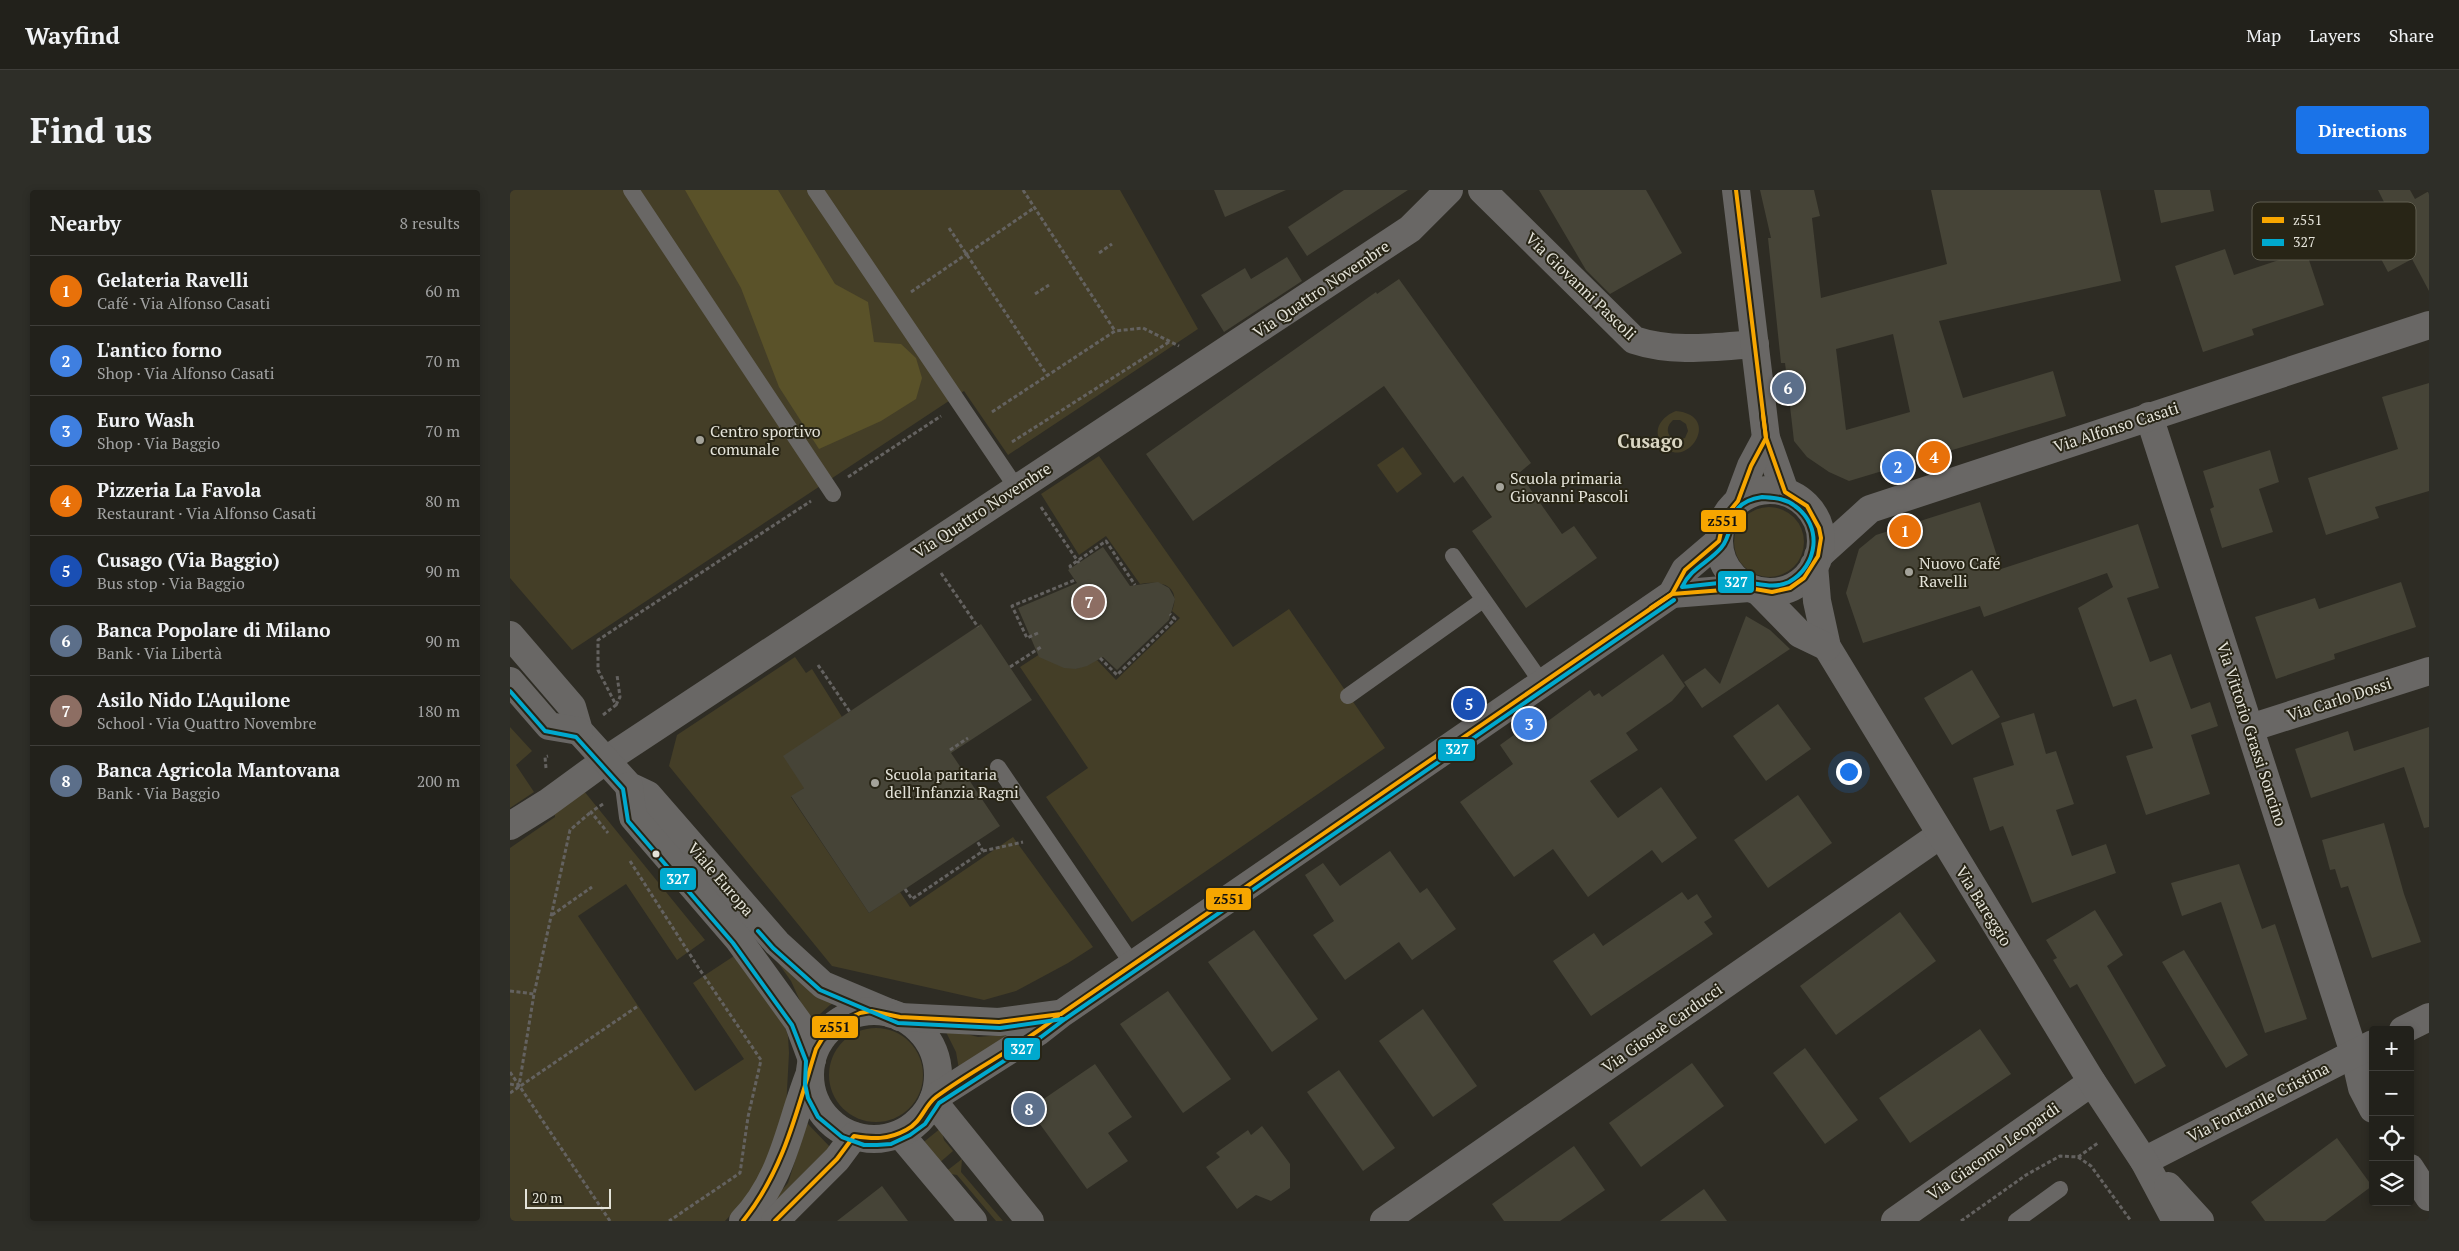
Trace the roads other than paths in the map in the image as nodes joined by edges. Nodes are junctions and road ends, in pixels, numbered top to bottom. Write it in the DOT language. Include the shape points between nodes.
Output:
graph roads {
  1 [pos="631,190"];
  2 [pos="815,190"];
  3 [pos="1449,190"];
  4 [pos="1482,190"];
  5 [pos="1736,190"];
  6 [pos="2429,325"];
  7 [pos="1755,344"];
  8 [pos="2149,416"];
  9 [pos="1766,438"];
  10 [pos="1016,487"];
  11 [pos="831,491"];
  12 [pos="1785,492"];
  13 [pos="1738,501"];
  14 [pos="1719,541"];
  15 [pos="1453,556"];
  16 [pos="1816,561"];
  17 [pos="1754,589"];
  18 [pos="1672,594"];
  19 [pos="1484,600"];
  20 [pos="510,636"];
  21 [pos="1827,647"];
  22 [pos="2429,671"];
  23 [pos="510,681"];
  24 [pos="1542,682"];
  25 [pos="1348,696"];
  26 [pos="2250,728"];
  27 [pos="579,730"];
  28 [pos="606,760"];
  29 [pos="998,767"];
  30 [pos="628,786"];
  31 [pos="510,826"];
  32 [pos="1940,835"];
  33 [pos="1133,965"];
  34 [pos="1061,1014"];
  35 [pos="896,1015"];
  36 [pos="2429,1017"];
  37 [pos="2410,1026"];
  38 [pos="2363,1049"];
  39 [pos="811,1066"];
  40 [pos="2092,1082"];
  41 [pos="933,1099"];
  42 [pos="2369,1101"];
  43 [pos="900,1134"];
  44 [pos="854,1136"];
  45 [pos="2144,1161"];
  46 [pos="2414,1174"];
  47 [pos="2060,1189"];
  48 [pos="2429,1197"];
  49 [pos="743,1221"];
  50 [pos="775,1221"];
  51 [pos="973,1221"];
  52 [pos="1030,1221"];
  53 [pos="1384,1221"];
  54 [pos="1894,1221"];
  55 [pos="2016,1221"];
  56 [pos="2176,1221"];
  57 [pos="2200,1221"];
  1 -- 11 [label="lane"];
  2 -- 10 [label="lane"];
  3 -- 10 [label="street, Via Quattro Novembre" via="1410,229 1221,356"];
  4 -- 7 [label="street, Via Giovanni Pascoli" via="1634,340 1673,349"];
  5 -- 7 [label="street"];
  6 -- 8 [label="street, Via Alfonso Casati"];
  7 -- 9 [label="street"];
  8 -- 16 [label="street, Via Alfonso Casati" via="1870,510"];
  8 -- 26 [label="street, Via Vittorio Grassi Soncino"];
  9 -- 12 [label="street"];
  9 -- 13 [label="street"];
  10 -- 28 [label="street, Via Quattro Novembre"];
  12 -- 13 [label="street" via="1758,491"];
  12 -- 16 [label="street" via="1800,500 1817,521 1821,538"];
  13 -- 14 [label="street" via="1724,518"];
  14 -- 17 [label="street" via="1727,569 1739,582"];
  14 -- 18 [label="street" via="1685,570"];
  15 -- 19 [label="lane"];
  16 -- 17 [label="street" via="1804,578 1790,588 1772,592"];
  16 -- 21 [label="street, Via Bareggio" via="1817,600"];
  17 -- 18 [label="street"];
  17 -- 21 [label="street" via="1800,634"];
  18 -- 24 [label="street"];
  19 -- 24 [label="lane"];
  19 -- 25 [label="lane"];
  20 -- 27 [label="street, Viale Europa" via="572,707"];
  21 -- 32 [label="street, Via Bareggio"];
  22 -- 26 [label="street, Via Carlo Dossi"];
  23 -- 27 [label="street" via="549,726"];
  24 -- 33 [label="street"];
  26 -- 38 [label="street, Via Vittorio Grassi Soncino"];
  27 -- 28 [label="street, Viale Europa"];
  28 -- 30 [label="street, Viale Europa"];
  28 -- 31 [label="street, Via Quattro Novembre"];
  29 -- 33 [label="lane"];
  30 -- 35 [label="street, Viale Europa" via="648,795 776,943 823,985"];
  30 -- 39 [label="street, Viale Europa" via="633,816 738,938 798,1022"];
  32 -- 40 [label="street, Via Bareggio"];
  32 -- 53 [label="street, Via Giosuè Carducci"];
  33 -- 34 [label="street"];
  34 -- 35 [label="street" via="999,1022"];
  34 -- 41 [label="street"];
  35 -- 39 [label="street" via="866,1012 839,1023 822,1039"];
  35 -- 41 [label="street" via="920,1031 936,1056 938,1071"];
  36 -- 37 [label="street"];
  38 -- 42 [label="street, Via Vittorio Grassi Soncino" via="2362,1088"];
  38 -- 45 [label="street, Via Fontanile Cristina"];
  39 -- 44 [label="street" via="814,1096 823,1113 836,1127"];
  39 -- 49 [label="street" via="778,1171"];
  40 -- 45 [label="street, Via Bareggio"];
  40 -- 54 [label="street, Via Giacomo Leopardi"];
  41 -- 43 [label="street" via="920,1120"];
  41 -- 52 [label="street"];
  43 -- 44 [label="street" via="877,1139"];
  43 -- 51 [label="street"];
  44 -- 50 [label="street" via="837,1159"];
  45 -- 56 [label="street, Via Bareggio"];
  45 -- 57 [label="street, Via Bareggio"];
  46 -- 48 [label="street"];
  47 -- 55 [label="lane"];
}
